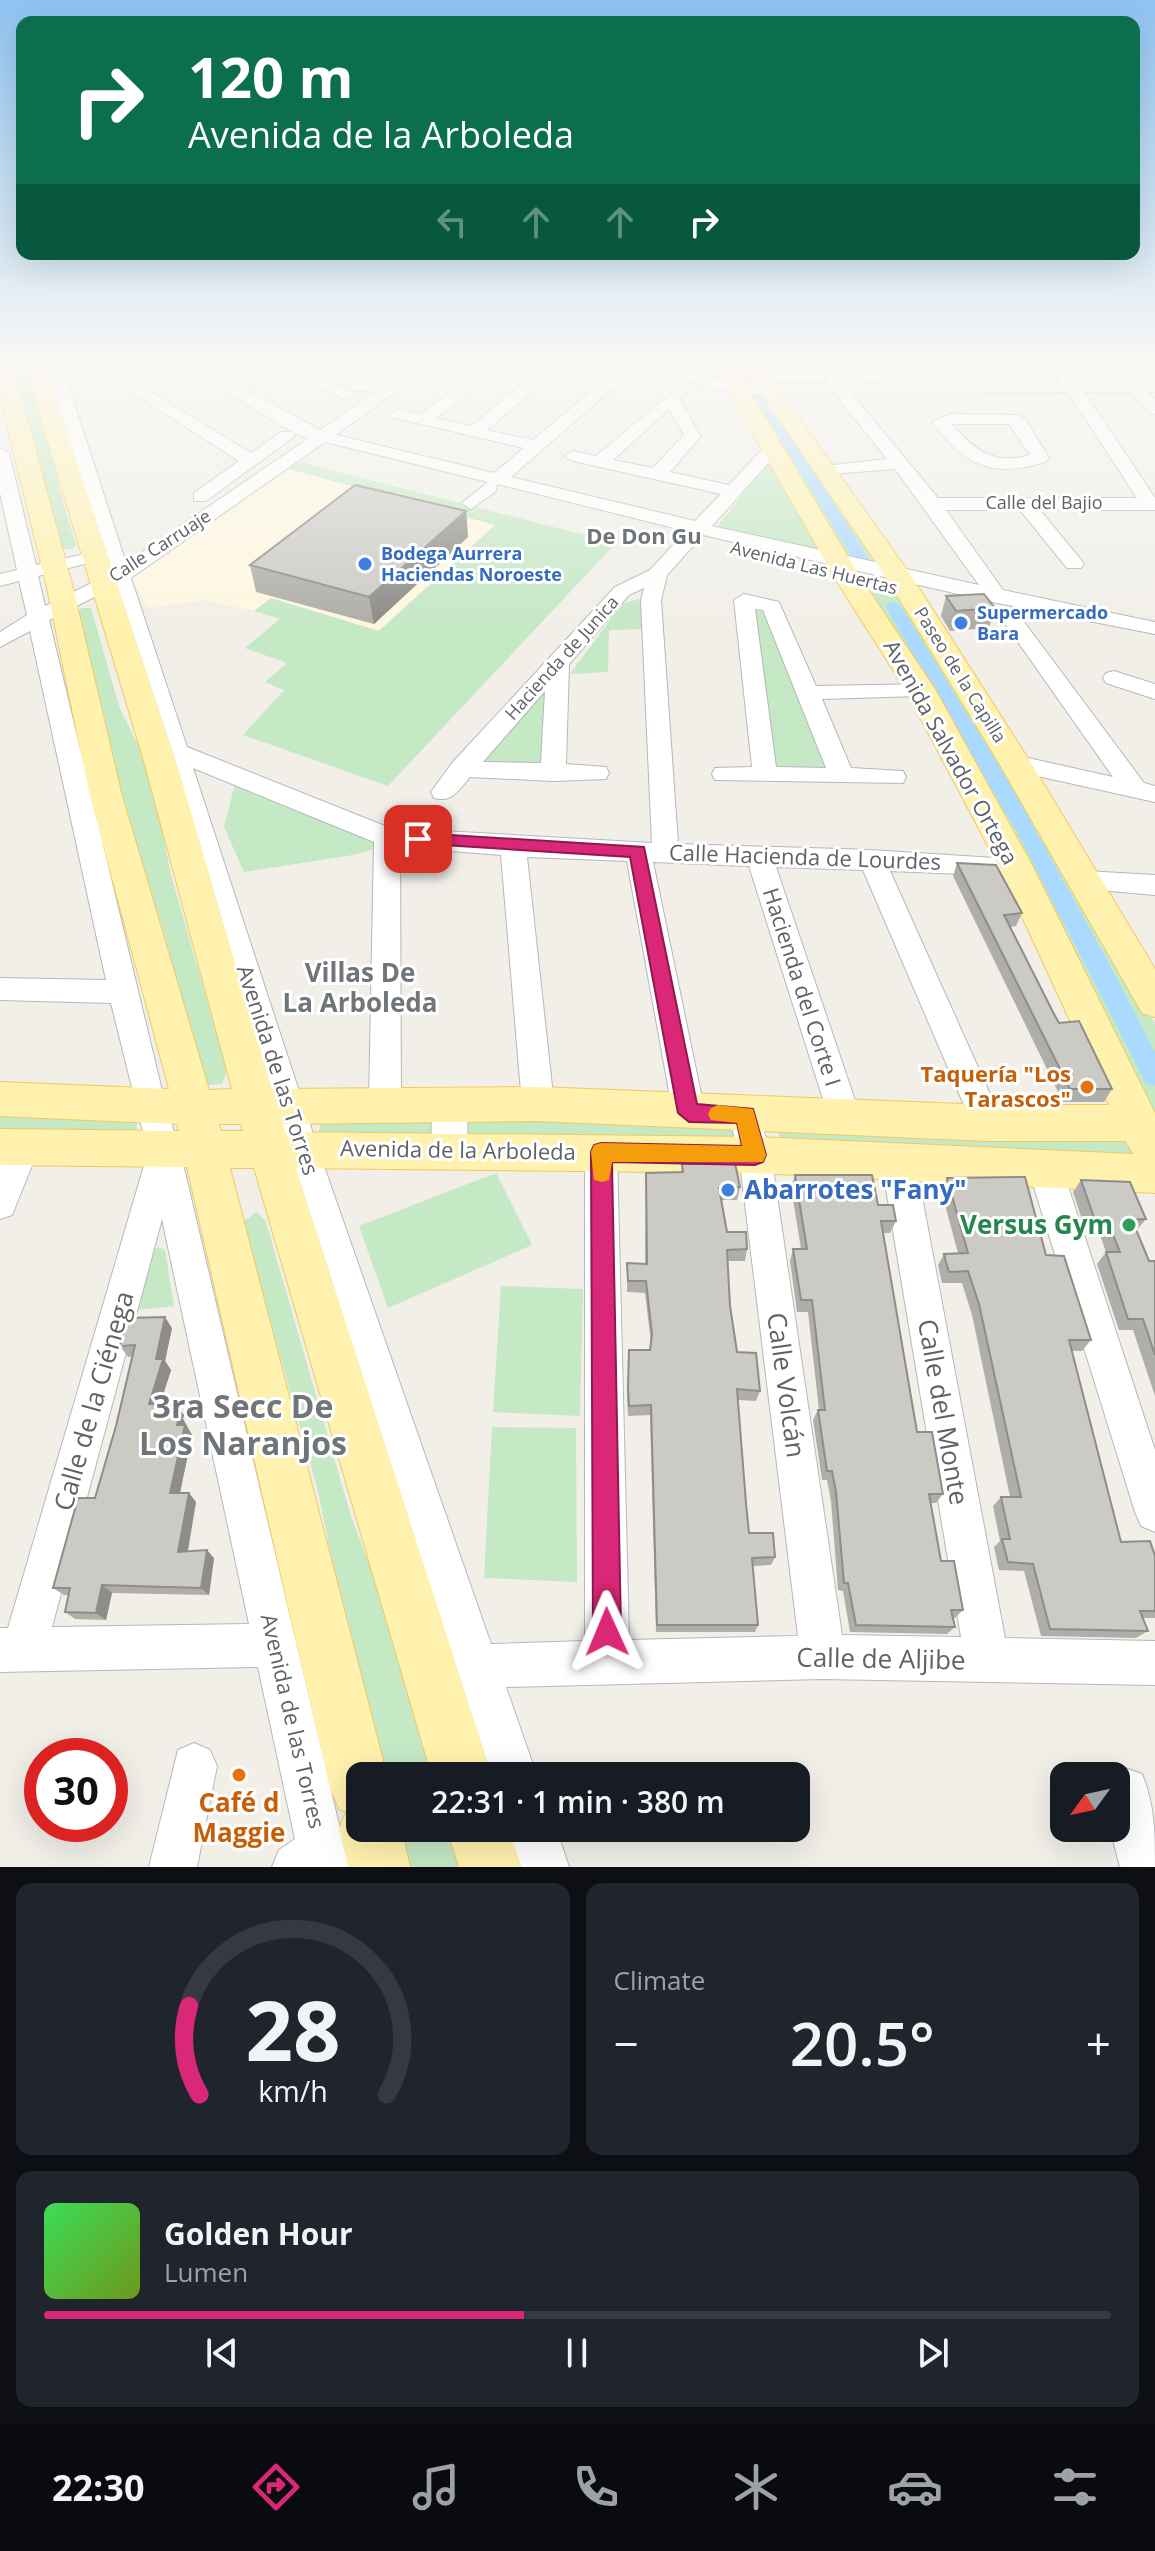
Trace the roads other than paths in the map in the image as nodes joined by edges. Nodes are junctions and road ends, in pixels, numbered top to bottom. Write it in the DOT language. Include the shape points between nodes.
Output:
graph roads {
  1 [pos="19,447"];
  2 [pos="63,447"];
  3 [pos="74,447"];
  4 [pos="228,447"];
  5 [pos="278,447"];
  6 [pos="285,447"];
  7 [pos="360,447"];
  8 [pos="536,447"];
  9 [pos="617,447"];
  10 [pos="683,447"];
  11 [pos="805,447"];
  12 [pos="887,447"];
  13 [pos="965,447"];
  14 [pos="1033,447"];
  15 [pos="1113,447"];
  16 [pos="772,449"];
  17 [pos="0,453"];
  18 [pos="573,456"];
  19 [pos="251,461"];
  20 [pos="601,461"];
  21 [pos="900,463"];
  22 [pos="825,471"];
  23 [pos="658,474"];
  24 [pos="494,482"];
  25 [pos="732,491"];
  26 [pos="1024,502"];
  27 [pos="471,503"];
  28 [pos="189,504"];
  29 [pos="933,504"];
  30 [pos="1152,504"];
  31 [pos="152,530"];
  32 [pos="694,532"];
  33 [pos="1074,564"];
  34 [pos="105,568"];
  35 [pos="846,571"];
  36 [pos="27,574"];
  37 [pos="657,574"];
  38 [pos="0,580"];
  39 [pos="903,583"];
  40 [pos="622,591"];
  41 [pos="50,596"];
  42 [pos="651,600"];
  43 [pos="1003,606"];
  44 [pos="0,623"];
  45 [pos="1155,628"];
  46 [pos="0,641"];
  47 [pos="1155,645"];
  48 [pos="558,662"];
  49 [pos="1114,678"];
  50 [pos="920,689"];
  51 [pos="1155,692"];
  52 [pos="809,693"];
  53 [pos="179,753"];
  54 [pos="1015,763"];
  55 [pos="461,769"];
  56 [pos="553,773"];
  57 [pos="597,773"];
  58 [pos="765,773"];
  59 [pos="724,774"];
  60 [pos="842,776"];
  61 [pos="894,777"];
  62 [pos="443,792"];
  63 [pos="1145,792"];
  64 [pos="387,837"];
  65 [pos="513,847"];
  66 [pos="651,851"];
  67 [pos="759,855"];
  68 [pos="871,859"];
  69 [pos="1016,867"];
  70 [pos="1085,881"];
  71 [pos="1155,885"];
  72 [pos="1148,974"];
  73 [pos="0,989"];
  74 [pos="125,992"];
  75 [pos="1155,1002"];
  76 [pos="0,1099"];
  77 [pos="385,1103"];
  78 [pos="450,1104"];
  79 [pos="538,1104"];
  80 [pos="274,1106"];
  81 [pos="689,1113"];
  82 [pos="745,1115"];
  83 [pos="845,1118"];
  84 [pos="987,1123"];
  85 [pos="178,1128"];
  86 [pos="1147,1140"];
  87 [pos="11,1148"];
  88 [pos="286,1149"];
  89 [pos="449,1150"];
  90 [pos="601,1152"];
  91 [pos="755,1155"];
  92 [pos="899,1165"];
  93 [pos="1046,1171"];
  94 [pos="1155,1174"];
  95 [pos="0,1204"];
  96 [pos="1155,1512"];
  97 [pos="276,1645"];
  98 [pos="12,1650"];
  99 [pos="823,1657"];
  100 [pos="987,1660"];
  101 [pos="1155,1663"];
  102 [pos="607,1664"];
  103 [pos="477,1666"];
  104 [pos="353,1762"];
  105 [pos="458,1762"];
  106 [pos="509,1762"];
  107 [pos="194,1766"];
  108 [pos="1130,1811"];
  109 [pos="482,1842"];
  110 [pos="537,1842"];
  111 [pos="328,1853"];
  112 [pos="173,1867"];
  113 [pos="379,1867"];
  114 [pos="490,1867"];
  115 [pos="545,1867"];
  116 [pos="1144,1867"];
  1 -- 41 [label="main road, Avenida de las Torres"];
  2 -- 34 [label="main road, Avenida de las Torres"];
  3 -- 34 [label="street, Avenida de las Torres"];
  4 -- 19 [label="street"];
  5 -- 19 [label="street, Calle Carruaje"];
  6 -- 34 [label="street, Calle Carruaje"];
  7 -- 24 [label="street, Avenida Las Huertas"];
  8 -- 24 [label="street"];
  9 -- 20 [label="street"];
  10 -- 23 [label="street"];
  11 -- 22 [label="main road, Paseo de la Capilla"];
  12 -- 21 [label="street"];
  13 -- 14 [label="street" via="980,463 992,465 1040,458"];
  15 -- 30 [label="street"];
  16 -- 25 [label="street, Hacienda de Junica"];
  16 -- 35 [label="main road, Avenida Salvador Ortega"];
  17 -- 36 [label="street, Avenida de las Torres"];
  18 -- 20 [label="street"];
  19 -- 28 [label="street, Calle Carruaje"];
  20 -- 23 [label="street"];
  21 -- 22 [label="street"];
  21 -- 29 [label="street"];
  22 -- 39 [label="main road, Paseo de la Capilla"];
  23 -- 25 [label="street"];
  24 -- 27 [label="street"];
  24 -- 32 [label="street, Avenida Las Huertas"];
  25 -- 32 [label="street, Hacienda de Junica"];
  26 -- 29 [label="street, Calle del Bajio"];
  26 -- 30 [label="street, Calle del Bajio"];
  26 -- 33 [label="street"];
  29 -- 43 [label="street"];
  31 -- 34 [label="street, Calle Carruaje"];
  32 -- 35 [label="street, Avenida Las Huertas"];
  32 -- 37 [label="street, Hacienda de Junica"];
  34 -- 41 [label="street"];
  34 -- 41 [label="street, Calle Carruaje"];
  34 -- 53 [label="street, Avenida de las Torres"];
  34 -- 80 [label="main road, Avenida de las Torres" via="160,761"];
  35 -- 39 [label="street, Avenida Las Huertas"];
  35 -- 50 [label="main road, Avenida Salvador Ortega"];
  36 -- 38 [label="street"];
  36 -- 41 [label="street"];
  36 -- 41 [label="street, Avenida de las Torres"];
  37 -- 40 [label="street, Hacienda de Junica"];
  37 -- 42 [label="street"];
  39 -- 43 [label="street, Avenida Las Huertas"];
  39 -- 54 [label="main road, Paseo de la Capilla"];
  40 -- 42 [label="street"];
  40 -- 48 [label="street, Hacienda de Junica"];
  41 -- 44 [label="street"];
  41 -- 46 [label="street, Calle Carruaje"];
  41 -- 74 [label="street, Avenida de las Torres"];
  41 -- 85 [label="main road, Avenida de las Torres" via="106,796"];
  42 -- 66 [label="street"];
  43 -- 45 [label="street, Avenida Las Huertas"];
  43 -- 47 [label="street, Avenida Las Huertas"];
  43 -- 63 [label="street"];
  48 -- 55 [label="street, Hacienda de Junica"];
  48 -- 56 [label="street"];
  49 -- 51 [label="street"];
  50 -- 52 [label="street"];
  50 -- 69 [label="main road, Avenida Salvador Ortega"];
  52 -- 58 [label="street" via="772,606 744,600"];
  52 -- 60 [label="street"];
  53 -- 64 [label="street, Calle Hacienda de Lourdes"];
  53 -- 80 [label="street, Avenida de las Torres"];
  54 -- 63 [label="street"];
  54 -- 70 [label="main road, Paseo de la Capilla"];
  55 -- 56 [label="street"];
  55 -- 62 [label="street, Hacienda de Junica"];
  56 -- 57 [label="street"];
  58 -- 59 [label="street"];
  58 -- 60 [label="street"];
  60 -- 61 [label="street"];
  64 -- 65 [label="street, Calle Hacienda de Lourdes"];
  64 -- 77 [label="street"];
  65 -- 66 [label="street, Calle Hacienda de Lourdes"];
  65 -- 79 [label="street"];
  66 -- 67 [label="street, Calle Hacienda de Lourdes"];
  66 -- 81 [label="street"];
  67 -- 68 [label="street, Calle Hacienda de Lourdes"];
  67 -- 83 [label="street, Hacienda del Corte I"];
  68 -- 69 [label="street, Calle Hacienda de Lourdes"];
  68 -- 84 [label="street"];
  69 -- 86 [label="main road, Avenida Salvador Ortega"];
  70 -- 71 [label="street"];
  70 -- 72 [label="main road, Paseo de la Capilla"];
  72 -- 75 [label="main road, Paseo de la Capilla"];
  73 -- 74 [label="street"];
  74 -- 85 [label="street, Avenida de las Torres"];
  76 -- 85 [label="main road, Avenida de la Arboleda"];
  77 -- 78 [label="main road, Avenida de la Arboleda"];
  77 -- 80 [label="main road, Avenida de la Arboleda"];
  78 -- 79 [label="main road, Avenida de la Arboleda"];
  78 -- 89 [label="street"];
  79 -- 81 [label="main road, Avenida de la Arboleda"];
  80 -- 85 [label="main road, Avenida de la Arboleda"];
  80 -- 88 [label="main road, Avenida de las Torres"];
  81 -- 82 [label="main road, Avenida de la Arboleda"];
  82 -- 83 [label="main road, Avenida de la Arboleda"];
  82 -- 91 [label="street, Calle Volcán"];
  83 -- 84 [label="main road, Avenida de la Arboleda"];
  84 -- 86 [label="main road, Avenida de la Arboleda"];
  85 -- 87 [label="main road, Avenida de la Arboleda"];
  85 -- 88 [label="main road, Avenida de la Arboleda"];
  85 -- 97 [label="street, Avenida de las Torres"];
  85 -- 98 [label="street, Calle de la Ciénega"];
  85 -- 104 [label="main road, Avenida de las Torres"];
  87 -- 95 [label="street"];
  88 -- 89 [label="main road, Avenida de la Arboleda"];
  88 -- 103 [label="street, Avenida de las Torres"];
  88 -- 105 [label="main road, Avenida de las Torres"];
  89 -- 90 [label="main road, Avenida de la Arboleda"];
  90 -- 91 [label="main road, Avenida de la Arboleda"];
  90 -- 102 [label="street"];
  91 -- 92 [label="main road, Avenida de la Arboleda"];
  91 -- 99 [label="street, Calle Volcán"];
  92 -- 93 [label="main road, Avenida de la Arboleda"];
  92 -- 100 [label="street, Calle del Monte"];
  93 -- 94 [label="main road, Avenida de la Arboleda"];
  93 -- 96 [label="street"];
  97 -- 98 [label="street"];
  97 -- 111 [label="street, Avenida de las Torres"];
  99 -- 100 [label="street, Calle de Aljibe"];
  99 -- 102 [label="street, Calle de Aljibe"];
  100 -- 101 [label="street, Calle de Aljibe"];
  102 -- 103 [label="street, Calle de Aljibe"];
  103 -- 106 [label="street, Avenida de las Torres"];
  107 -- 112 [label="street"];
  108 -- 116 [label="street"];
  109 -- 114 [label="main road"];
  110 -- 115 [label="street"];
  111 -- 113 [label="main road, Avenida de las Torres"];
}
